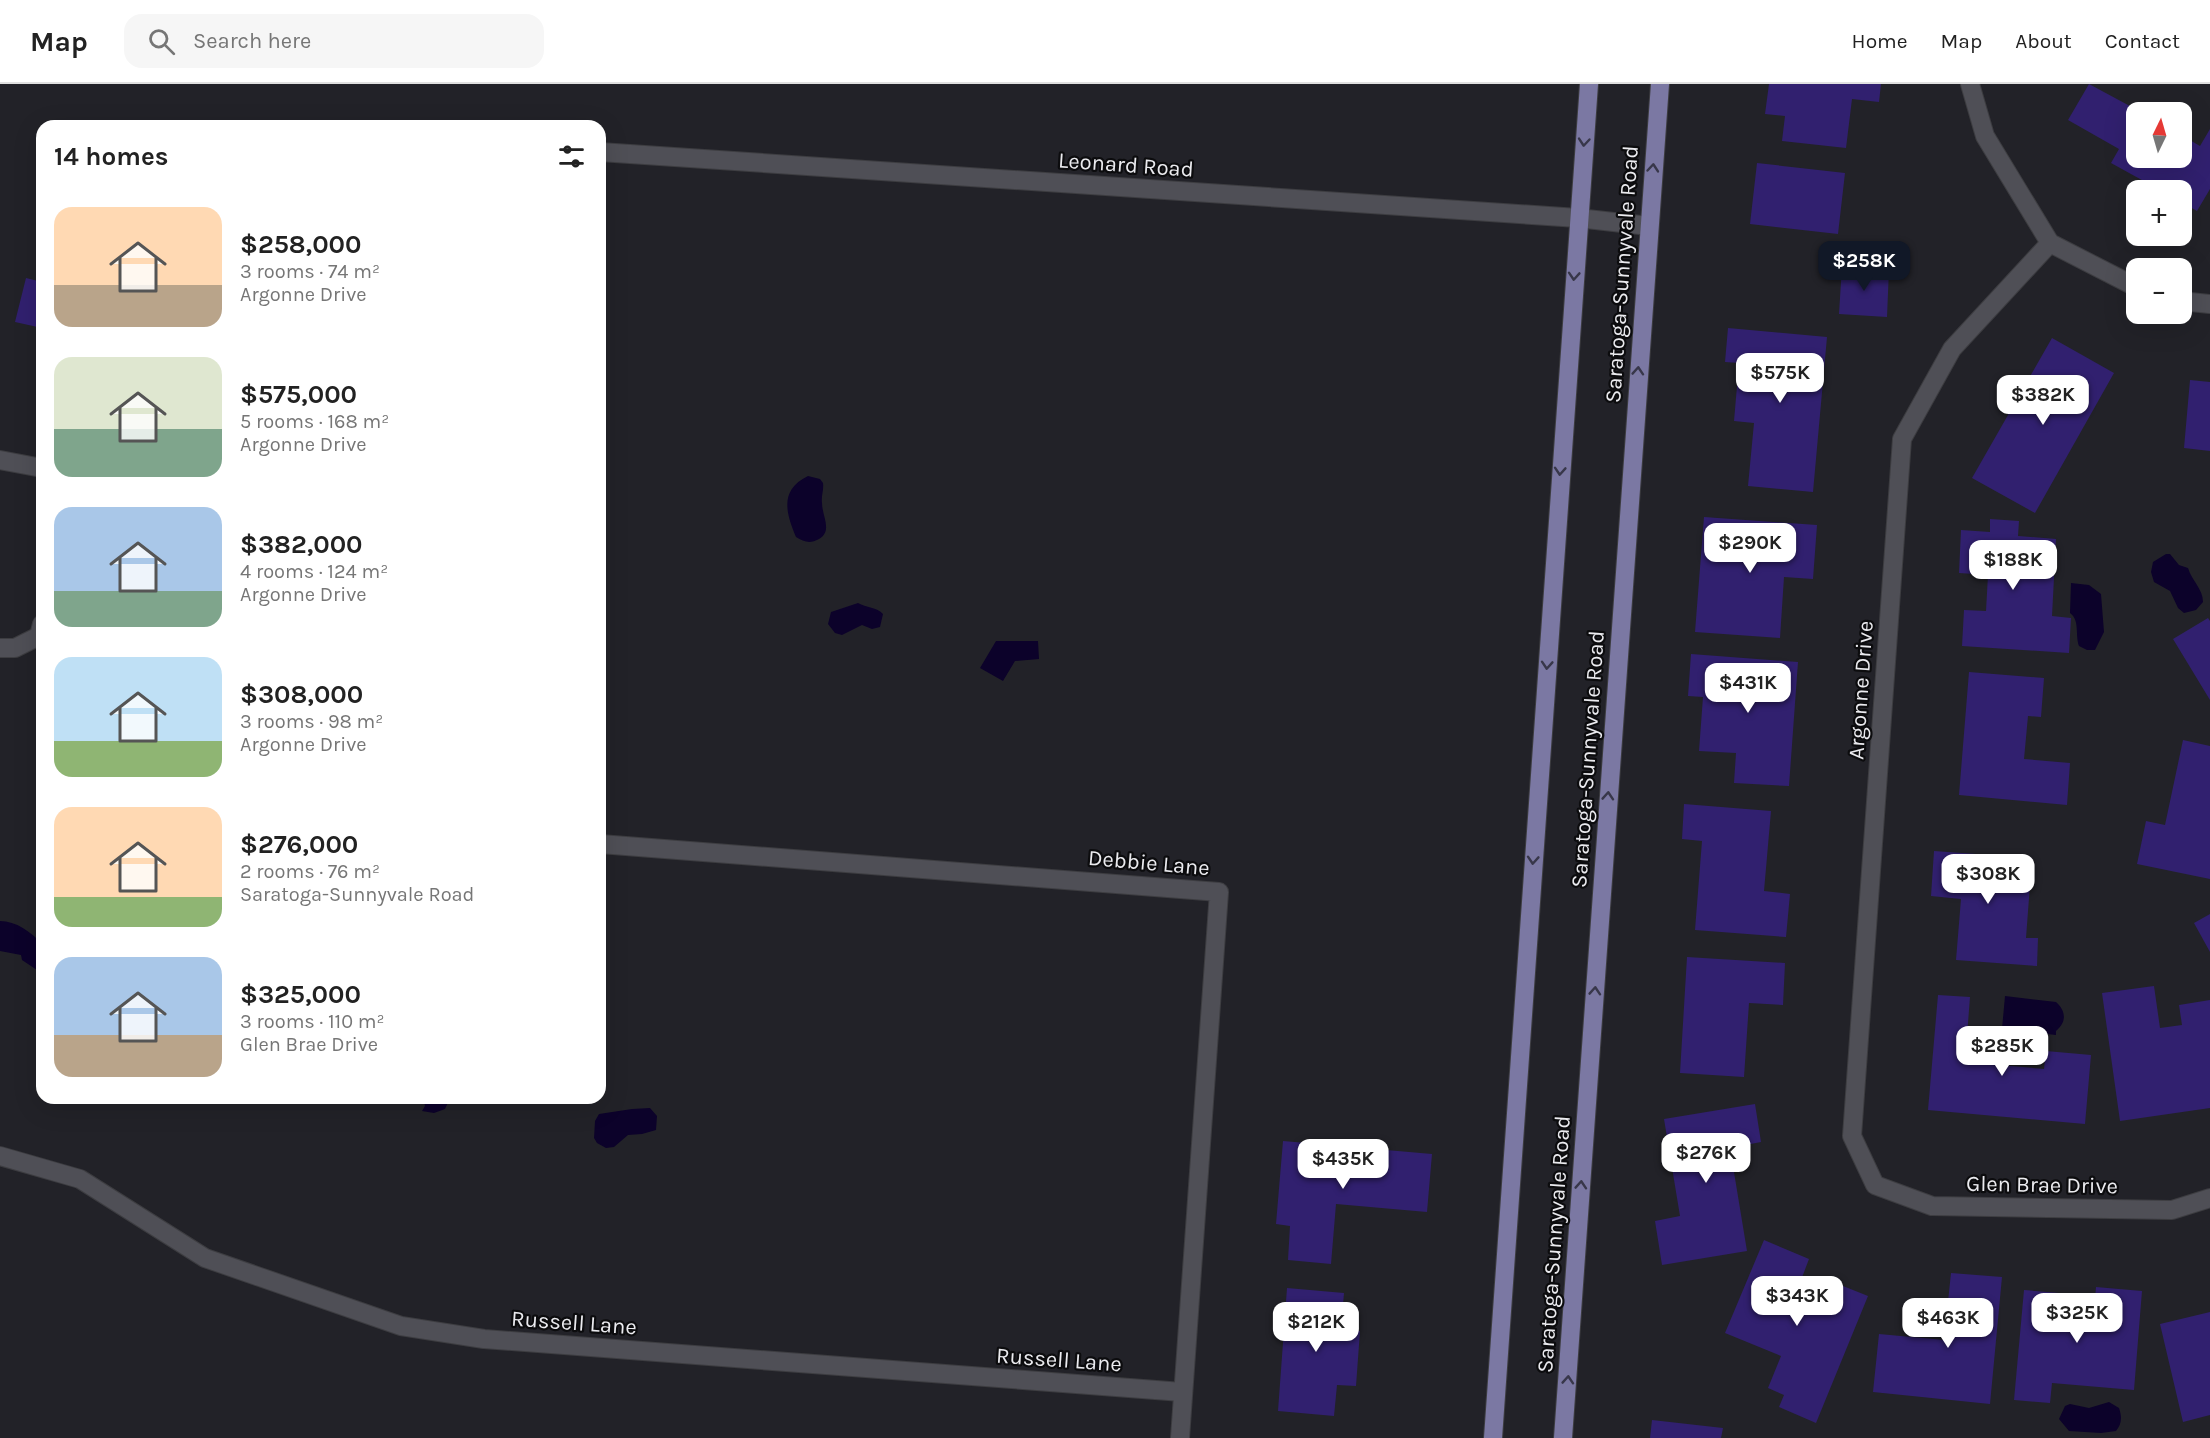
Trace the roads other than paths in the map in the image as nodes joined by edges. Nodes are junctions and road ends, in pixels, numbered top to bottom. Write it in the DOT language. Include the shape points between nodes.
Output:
graph roads {
  1 [pos="1589,84"];
  2 [pos="1660,84"];
  3 [pos="1970,84"];
  4 [pos="606,152"];
  5 [pos="1578,218"];
  6 [pos="1648,226"];
  7 [pos="2050,243"];
  8 [pos="2126,282"];
  9 [pos="2192,302"];
  10 [pos="2210,304"];
  11 [pos="0,460"];
  12 [pos="36,467"];
  13 [pos="36,638"];
  14 [pos="0,648"];
  15 [pos="606,844"];
  16 [pos="0,1156"];
  17 [pos="1875,1185"];
  18 [pos="2210,1198"];
  19 [pos="1182,1392"];
  20 [pos="1180,1438"];
  21 [pos="1493,1438"];
  22 [pos="1563,1438"];
  1 -- 5 [label="main road, Saratoga-Sunnyvale Road, one-way"];
  6 -- 2 [label="main road, Saratoga-Sunnyvale Road, one-way"];
  3 -- 7 [label="street" via="1985,136"];
  4 -- 5 [label="street, Leonard Road"];
  5 -- 6 [label="street, Leonard Road"];
  5 -- 21 [label="main road, Saratoga-Sunnyvale Road, one-way"];
  22 -- 6 [label="main road, Saratoga-Sunnyvale Road, one-way"];
  7 -- 8 [label="street"];
  7 -- 17 [label="street, Argonne Drive" via="1952,349 1902,439 1852,1136"];
  9 -- 10 [label="street"];
  11 -- 12 [label="street"];
  13 -- 14 [label="street" via="15,648"];
  15 -- 19 [label="street, Debbie Lane" via="1219,892"];
  16 -- 19 [label="street, Russell Lane" via="80,1179 205,1258 401,1326 484,1339"];
  17 -- 18 [label="street, Glen Brae Drive" via="1932,1206 2172,1210"];
  19 -- 20 [label="street, Debbie Lane"];
}
